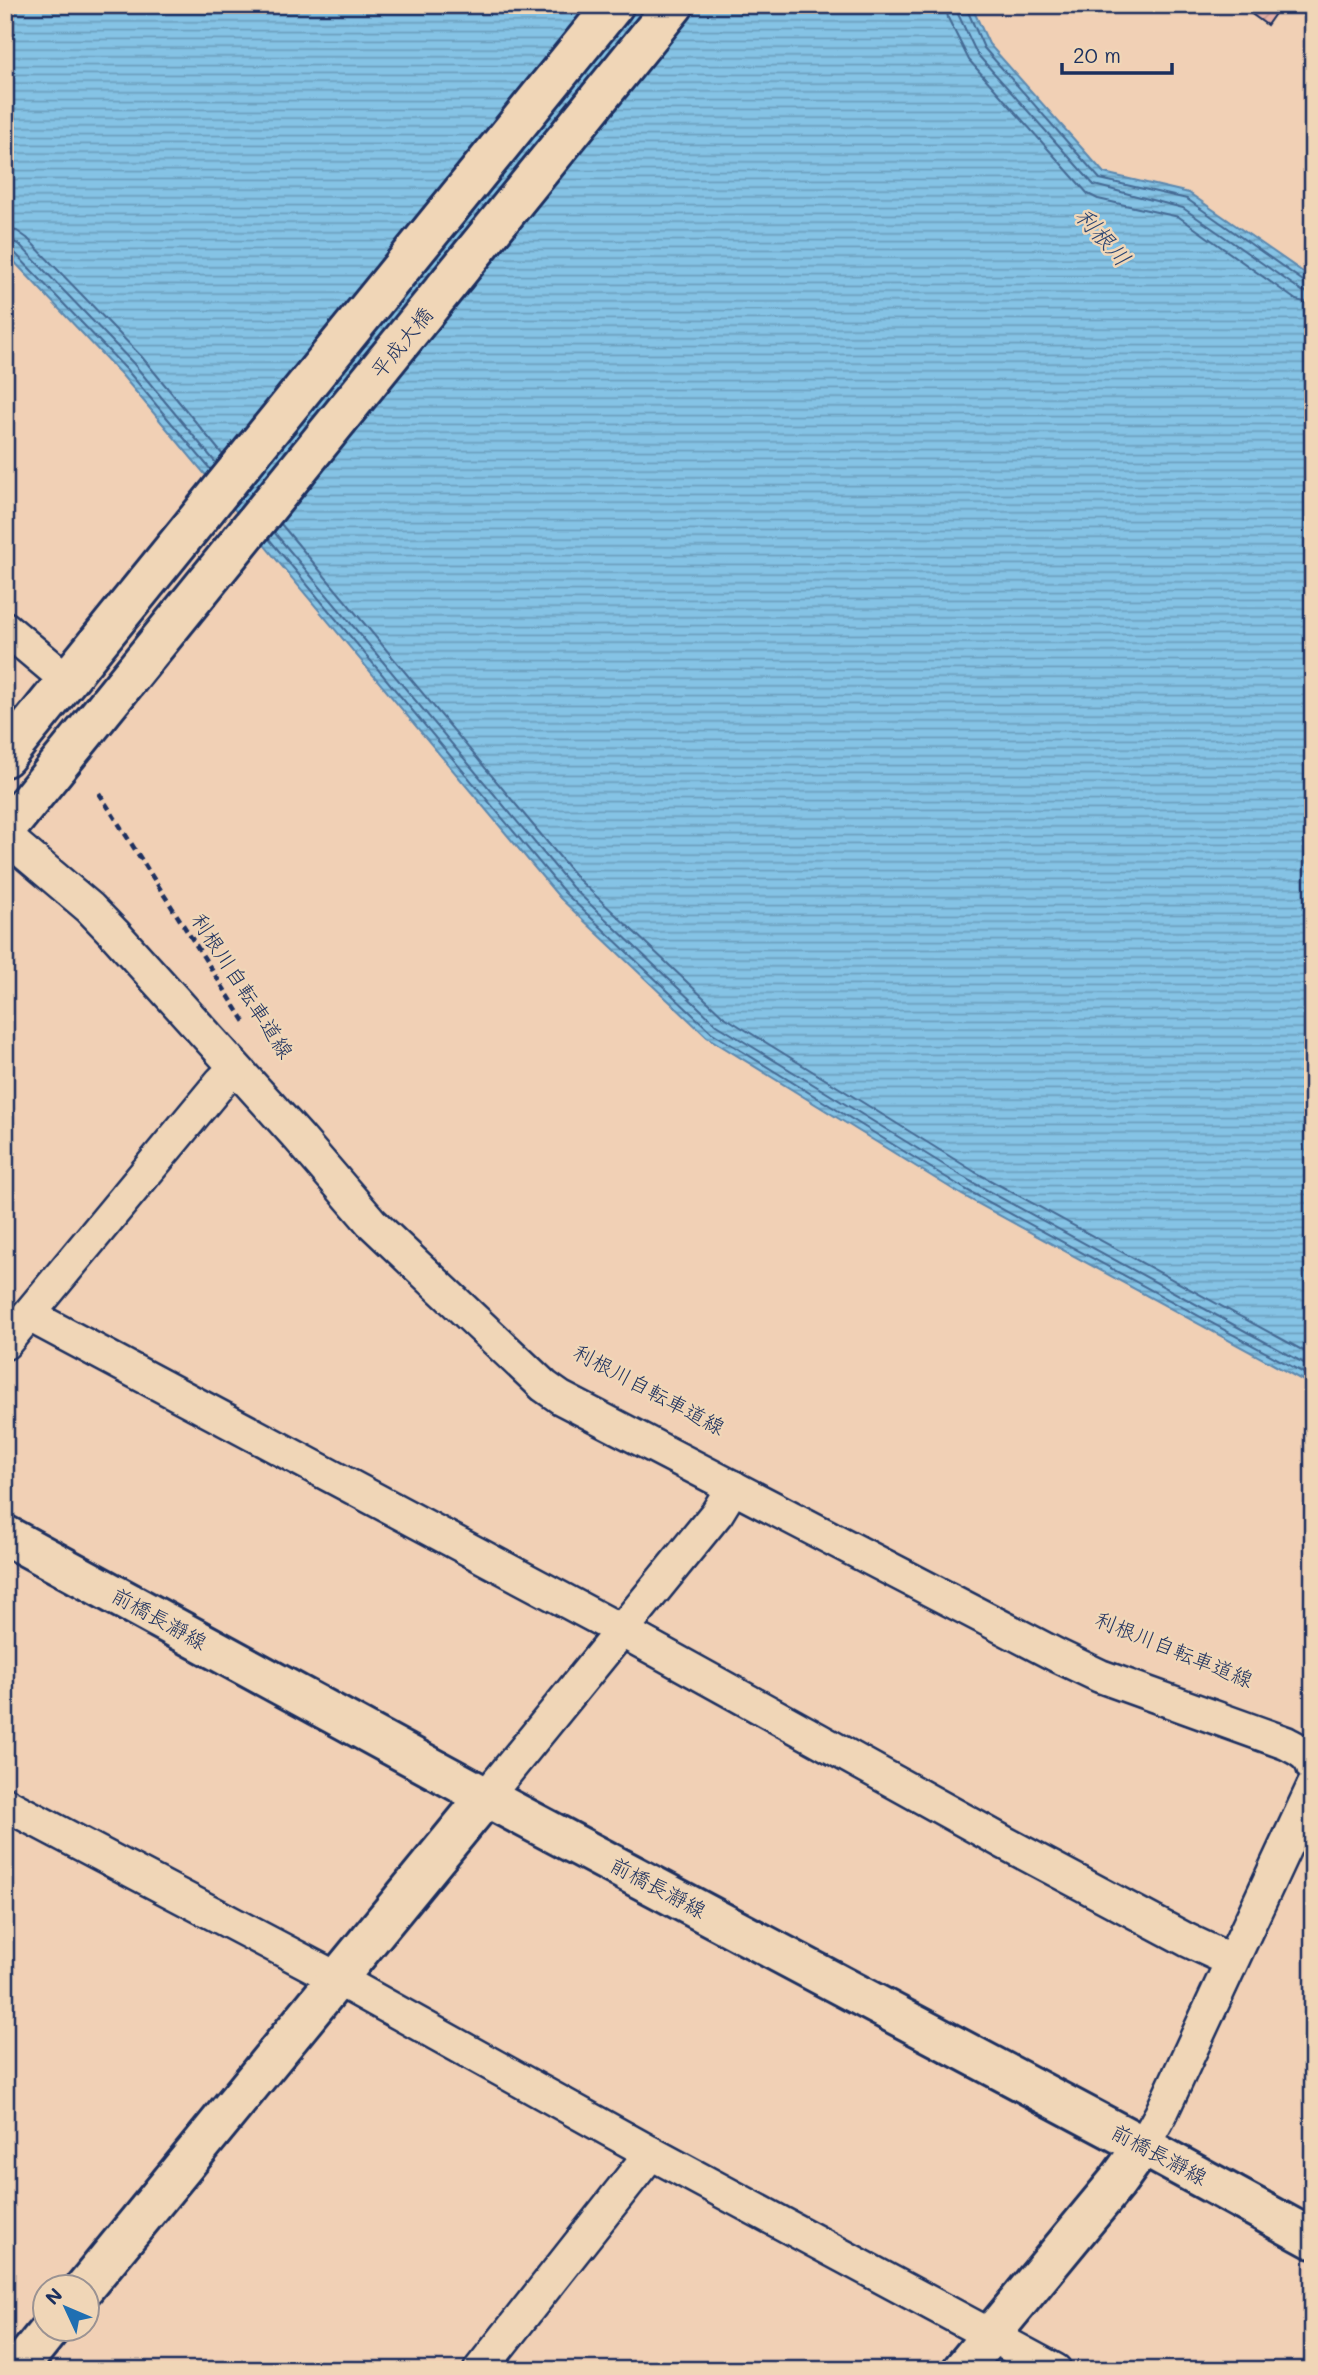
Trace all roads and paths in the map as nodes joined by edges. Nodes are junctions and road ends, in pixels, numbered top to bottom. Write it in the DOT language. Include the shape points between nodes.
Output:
graph roads {
  1 [pos="614,5"];
  2 [pos="674,5"];
  3 [pos="5,628"];
  4 [pos="68,681"];
  5 [pos="5,757"];
  6 [pos="99,793"];
  7 [pos="5,834"];
  8 [pos="251,1031"];
  9 [pos="235,1068"];
  10 [pos="32,1312"];
  11 [pos="5,1343"];
  12 [pos="733,1487"];
  13 [pos="5,1535"];
  14 [pos="622,1631"];
  15 [pos="1313,1768"];
  16 [pos="1313,1787"];
  17 [pos="486,1797"];
  18 [pos="10,1816"];
  19 [pos="1230,1960"];
  20 [pos="336,1978"];
  21 [pos="1143,2146"];
  22 [pos="651,2153"];
  23 [pos="1313,2239"];
  24 [pos="95,2274"];
  25 [pos="991,2334"];
  26 [pos="37,2344"];
  27 [pos="17,2370"];
  28 [pos="480,2370"];
  29 [pos="962,2370"];
  30 [pos="1055,2370"];
  1 -- 4 [label="street"];
  2 -- 7 [label="street, 平成大橋"];
  3 -- 4 [label="street"];
  4 -- 5 [label="street"];
  6 -- 8 [label="path, 利根川自転車道線"];
  7 -- 9 [label="street" via="98,916"];
  9 -- 10 [label="street"];
  9 -- 12 [label="street" via="371,1222 544,1386"];
  10 -- 11 [label="street"];
  10 -- 14 [label="street" via="42,1322"];
  12 -- 14 [label="street"];
  12 -- 15 [label="street" via="1100,1676 1286,1743 1301,1751"];
  13 -- 17 [label="street, 前橋長瀞線"];
  14 -- 17 [label="street"];
  14 -- 19 [label="street" via="1005,1843"];
  16 -- 19 [label="street"];
  17 -- 20 [label="street"];
  17 -- 21 [label="street, 前橋長瀞線"];
  18 -- 20 [label="street"];
  19 -- 21 [label="street"];
  20 -- 22 [label="street"];
  20 -- 24 [label="street"];
  21 -- 23 [label="street, 前橋長瀞線"];
  21 -- 25 [label="street"];
  22 -- 25 [label="street"];
  22 -- 28 [label="street"];
  25 -- 29 [label="street"];
  25 -- 30 [label="street"];
  26 -- 27 [label="street"];
}
